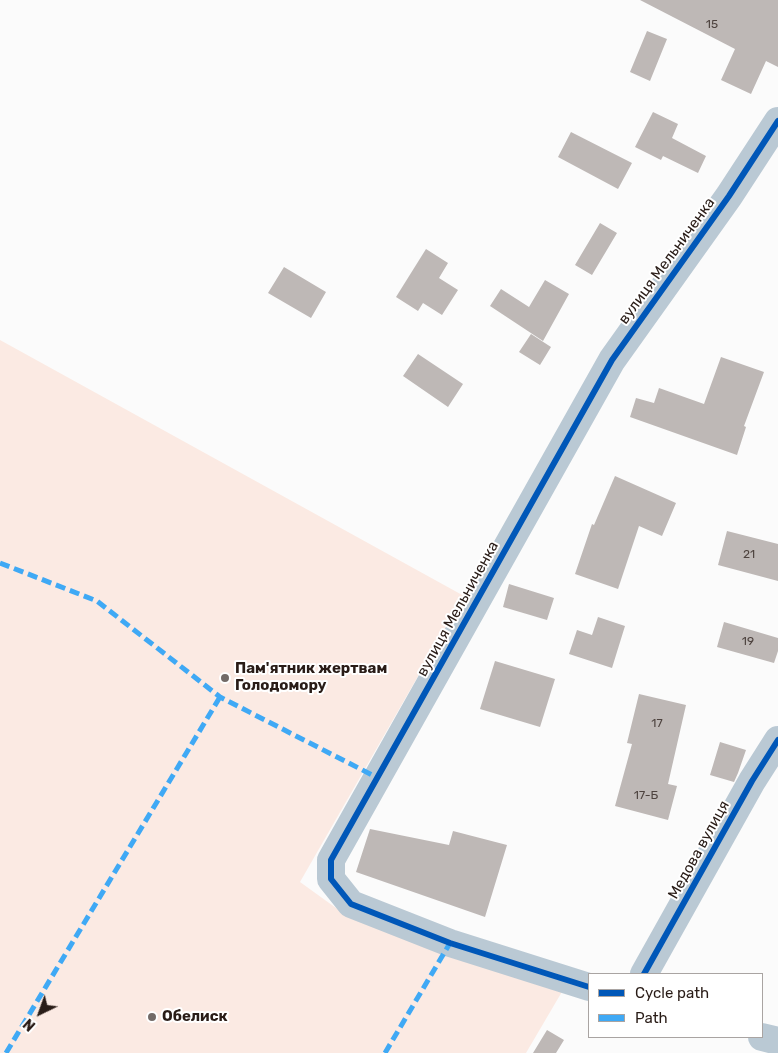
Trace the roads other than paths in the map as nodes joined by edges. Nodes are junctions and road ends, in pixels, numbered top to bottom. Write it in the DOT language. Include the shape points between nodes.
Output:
graph roads {
  1 [pos="778,121"];
  2 [pos="778,740"];
  3 [pos="645,973"];
  4 [pos="588,987"];
  5 [pos="763,1037"];
  6 [pos="778,1041"];
  1 -- 4 [label="street, вулиця Мельниченка" via="729,196 612,360 331,860 331,879 351,904 450,943"];
  2 -- 3 [label="street, Медова вулиця"];
  5 -- 6 [label="street"];
}
